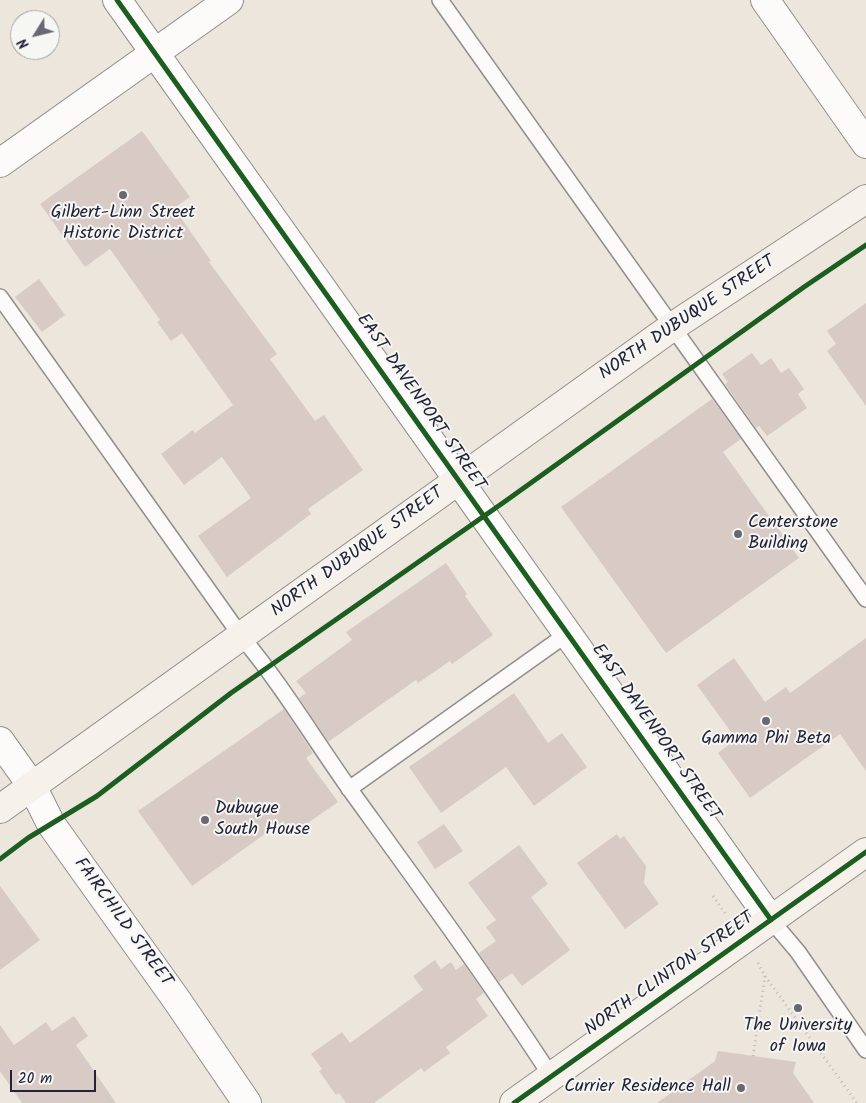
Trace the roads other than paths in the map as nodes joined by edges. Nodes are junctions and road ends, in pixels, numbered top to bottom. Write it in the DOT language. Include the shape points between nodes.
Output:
graph roads {
  1 [pos="117,0"];
  2 [pos="229,0"];
  3 [pos="440,0"];
  4 [pos="765,0"];
  5 [pos="154,53"];
  6 [pos="866,144"];
  7 [pos="0,163"];
  8 [pos="866,199"];
  9 [pos="0,297"];
  10 [pos="672,327"];
  11 [pos="459,481"];
  12 [pos="866,600"];
  13 [pos="567,634"];
  14 [pos="241,636"];
  15 [pos="0,741"];
  16 [pos="32,786"];
  17 [pos="349,789"];
  18 [pos="0,809"];
  19 [pos="866,852"];
  20 [pos="771,920"];
  21 [pos="866,1050"];
  22 [pos="551,1076"];
  23 [pos="247,1103"];
  24 [pos="514,1103"];
  1 -- 5 [label="street, EAST DAVENPORT STREET"];
  2 -- 5 [label="street"];
  3 -- 10 [label="lane"];
  4 -- 6 [label="street"];
  5 -- 7 [label="street"];
  5 -- 11 [label="street, EAST DAVENPORT STREET"];
  8 -- 10 [label="main road, NORTH DUBUQUE STREET"];
  9 -- 14 [label="lane"];
  10 -- 11 [label="main road, NORTH DUBUQUE STREET"];
  10 -- 12 [label="lane"];
  11 -- 13 [label="street, EAST DAVENPORT STREET"];
  11 -- 14 [label="main road, NORTH DUBUQUE STREET"];
  13 -- 17 [label="lane"];
  13 -- 20 [label="street, EAST DAVENPORT STREET"];
  14 -- 16 [label="main road, NORTH DUBUQUE STREET"];
  14 -- 17 [label="lane" via="268,668"];
  15 -- 16 [label="street, FAIRCHILD STREET"];
  16 -- 18 [label="main road, NORTH DUBUQUE STREET"];
  16 -- 23 [label="street, FAIRCHILD STREET" via="52,824"];
  17 -- 22 [label="lane"];
  19 -- 20 [label="main road, NORTH CLINTON STREET"];
  20 -- 21 [label="lane" via="798,952"];
  20 -- 22 [label="main road, NORTH CLINTON STREET"];
  22 -- 24 [label="main road, NORTH CLINTON STREET"];
}
